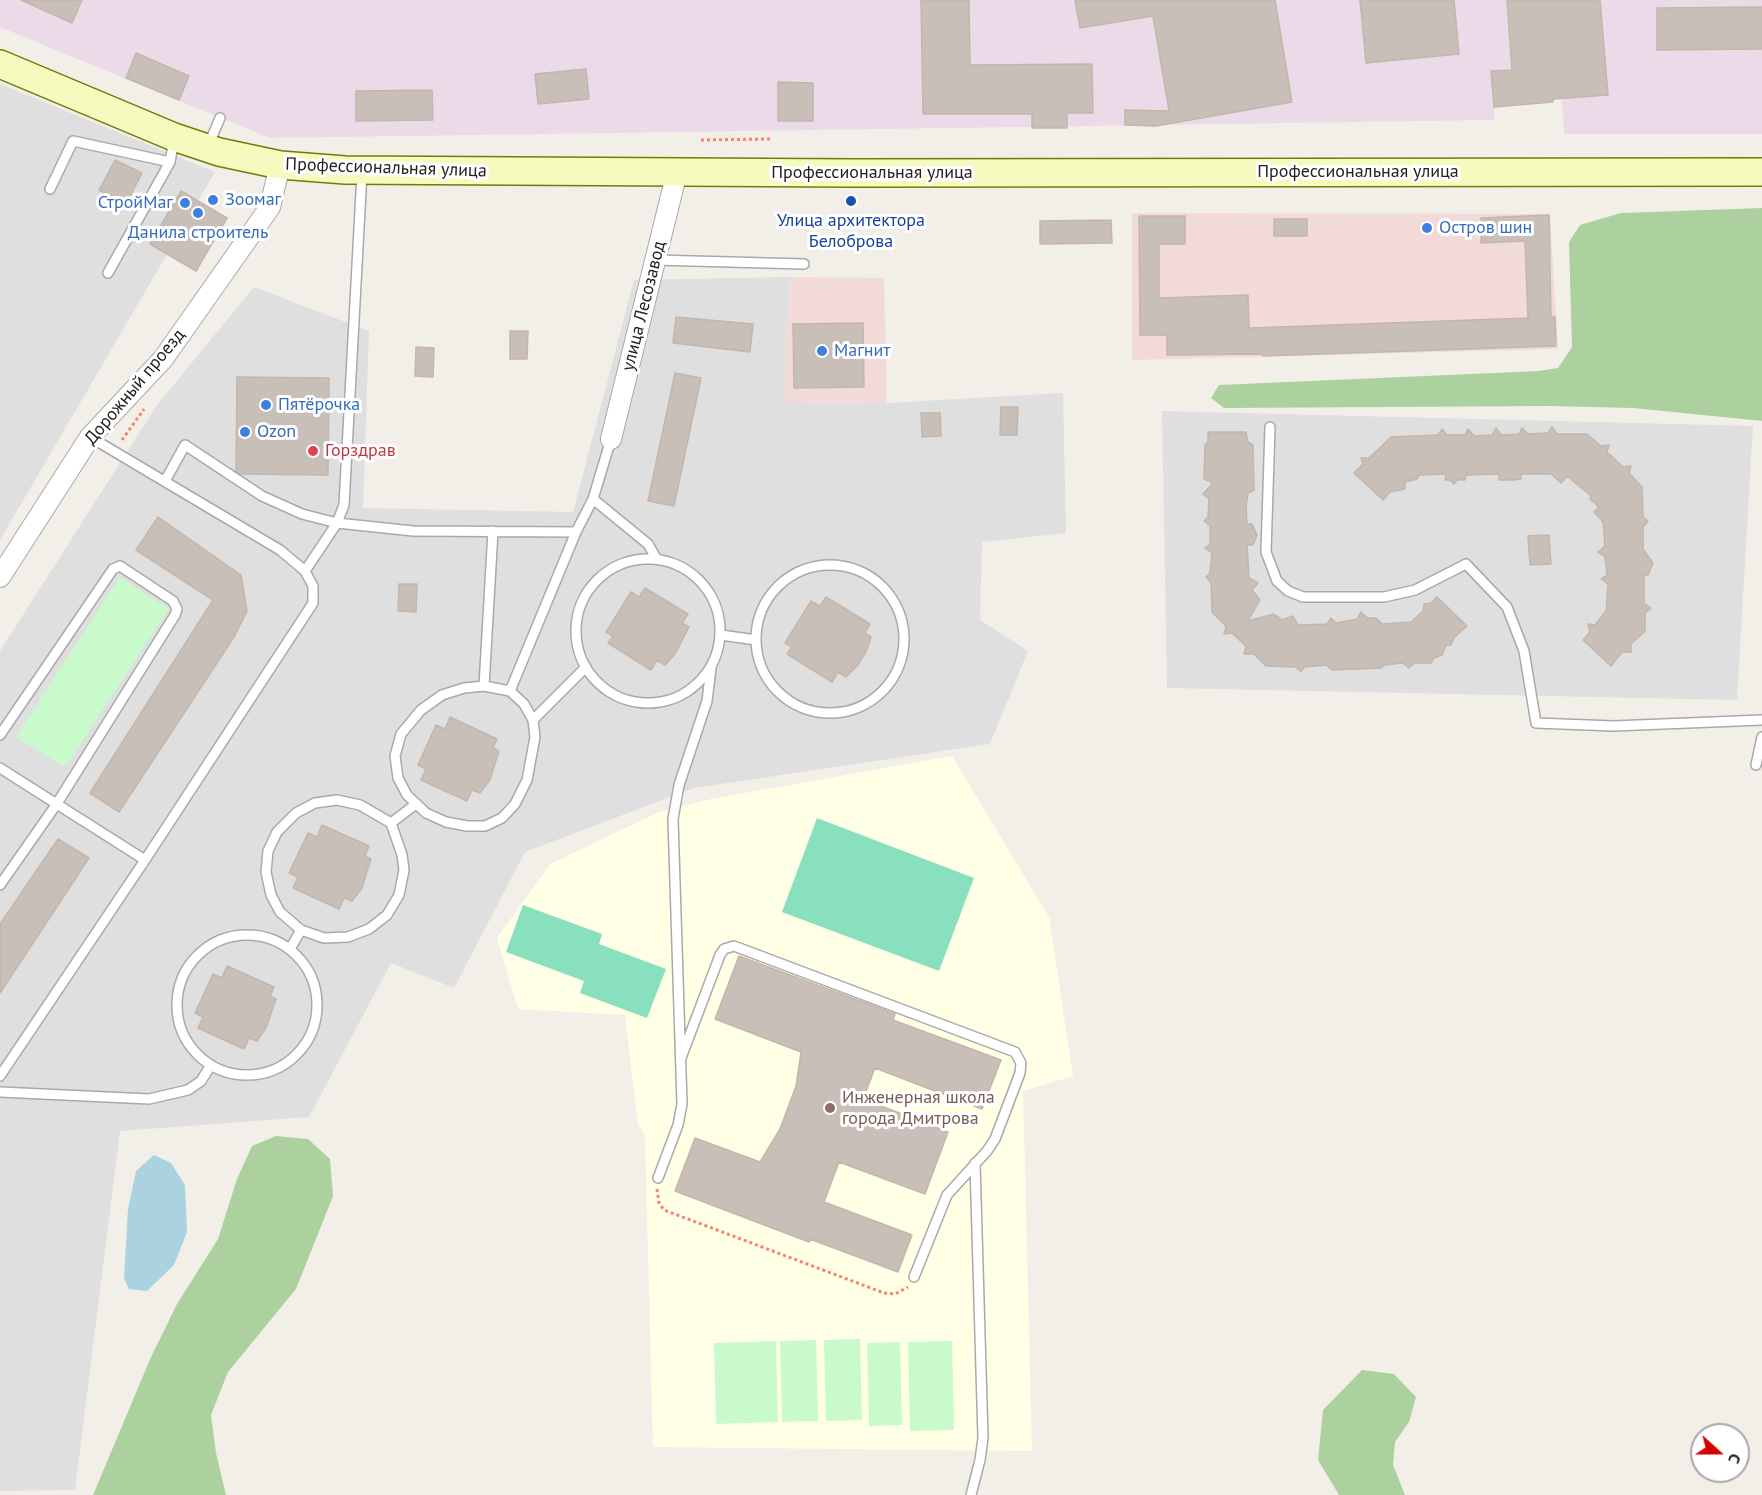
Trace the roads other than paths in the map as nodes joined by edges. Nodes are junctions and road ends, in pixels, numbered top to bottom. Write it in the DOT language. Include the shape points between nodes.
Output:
graph roads {
  1 [pos="0,64"];
  2 [pos="220,118"];
  3 [pos="207,148"];
  4 [pos="172,150"];
  5 [pos="280,165"];
  6 [pos="362,170"];
  7 [pos="1762,171"];
  8 [pos="676,172"];
  9 [pos="50,189"];
  10 [pos="655,260"];
  11 [pos="804,264"];
  12 [pos="108,273"];
  13 [pos="1270,427"];
  14 [pos="90,437"];
  15 [pos="610,439"];
  16 [pos="165,481"];
  17 [pos="593,499"];
  18 [pos="338,523"];
  19 [pos="493,531"];
  20 [pos="576,532"];
  21 [pos="656,558"];
  22 [pos="305,571"];
  23 [pos="0,577"];
  24 [pos="721,635"];
  25 [pos="756,640"];
  26 [pos="586,667"];
  27 [pos="711,668"];
  28 [pos="484,686"];
  29 [pos="510,691"];
  30 [pos="533,720"];
  31 [pos="1762,720"];
  32 [pos="0,735"];
  33 [pos="1762,737"];
  34 [pos="1755,765"];
  35 [pos="0,768"];
  36 [pos="416,804"];
  37 [pos="56,805"];
  38 [pos="391,823"];
  39 [pos="145,860"];
  40 [pos="0,885"];
  41 [pos="301,930"];
  42 [pos="290,949"];
  43 [pos="681,1058"];
  44 [pos="211,1065"];
  45 [pos="0,1076"];
  46 [pos="0,1092"];
  47 [pos="975,1163"];
  48 [pos="658,1178"];
  49 [pos="914,1277"];
  50 [pos="971,1495"];
  1 -- 4 [label="main road, Профессиональная улица"];
  2 -- 3 [label="lane"];
  3 -- 4 [label="main road, Профессиональная улица"];
  3 -- 5 [label="main road, Профессиональная улица"];
  4 -- 9 [label="lane" via="73,141"];
  4 -- 12 [label="lane"];
  5 -- 6 [label="main road, Профессиональная улица"];
  5 -- 14 [label="street, Дорожный проезд" via="270,207 163,359"];
  6 -- 8 [label="main road, Профессиональная улица"];
  6 -- 18 [label="lane" via="344,505"];
  7 -- 8 [label="main road, Профессиональная улица"];
  8 -- 10 [label="street, улица Лесозавод"];
  10 -- 11 [label="lane"];
  10 -- 15 [label="street, улица Лесозавод"];
  13 -- 31 [label="lane" via="1266,552 1277,581 1288,591 1303,597 1384,597 1415,590 1466,564 1508,606 1524,651 1536,723 1613,726"];
  14 -- 16 [label="lane"];
  14 -- 23 [label="street, Дорожный проезд"];
  15 -- 17 [label="lane"];
  16 -- 18 [label="lane" via="185,445 262,496 302,514"];
  16 -- 22 [label="lane" via="280,550"];
  17 -- 20 [label="lane"];
  17 -- 21 [label="lane" via="648,544"];
  18 -- 19 [label="lane" via="413,531"];
  18 -- 22 [label="lane"];
  19 -- 20 [label="lane"];
  19 -- 28 [label="lane"];
  20 -- 29 [label="lane"];
  21 -- 24 [label="lane" via="680,565 707,588 718,608"];
  21 -- 26 [label="lane" via="628,561 603,574 582,601 576,633"];
  22 -- 39 [label="lane" via="313,586 313,603"];
  24 -- 25 [label="lane"];
  24 -- 27 [label="lane"];
  25 -- 25 [label="lane" via="757,656 771,685 799,707 839,713 865,705 884,690 901,660 903,626 889,592 862,571 833,564 798,570 774,589 760,611"];
  26 -- 27 [label="lane" via="594,680 614,695 644,704 669,701 691,690"];
  26 -- 30 [label="lane"];
  27 -- 43 [label="lane" via="706,701 679,785 673,819"];
  28 -- 29 [label="lane"];
  28 -- 36 [label="lane" via="442,695 421,710 401,734 395,756 398,778 406,795"];
  29 -- 30 [label="lane"];
  30 -- 36 [label="lane" via="535,737 527,780 502,818 485,826 467,826 446,822"];
  32 -- 37 [label="lane" via="113,569 120,566 173,601 175,615"];
  33 -- 34 [label="lane"];
  35 -- 37 [label="lane"];
  36 -- 38 [label="lane"];
  37 -- 39 [label="lane"];
  37 -- 40 [label="lane"];
  38 -- 41 [label="lane" via="404,870 399,895 387,915 369,930 348,937 324,938"];
  38 -- 41 [label="lane" via="360,805 337,801 315,803 296,813 277,832 268,851 266,872 271,895 280,912"];
  39 -- 45 [label="lane"];
  41 -- 42 [label="lane"];
  42 -- 44 [label="lane" via="310,973 317,1006 311,1033 299,1052 281,1066 261,1074 239,1075"];
  42 -- 44 [label="lane" via="270,938 242,934 214,942 194,958 180,980 176,1003 180,1027 193,1050"];
  43 -- 47 [label="lane" via="720,955 729,946 738,947 1015,1052 1022,1063 1020,1073 995,1138"];
  43 -- 48 [label="lane" via="681,1115"];
  44 -- 46 [label="lane" via="201,1081 188,1090 149,1099"];
  47 -- 49 [label="lane" via="942,1203"];
  47 -- 50 [label="lane" via="983,1438"];
}
